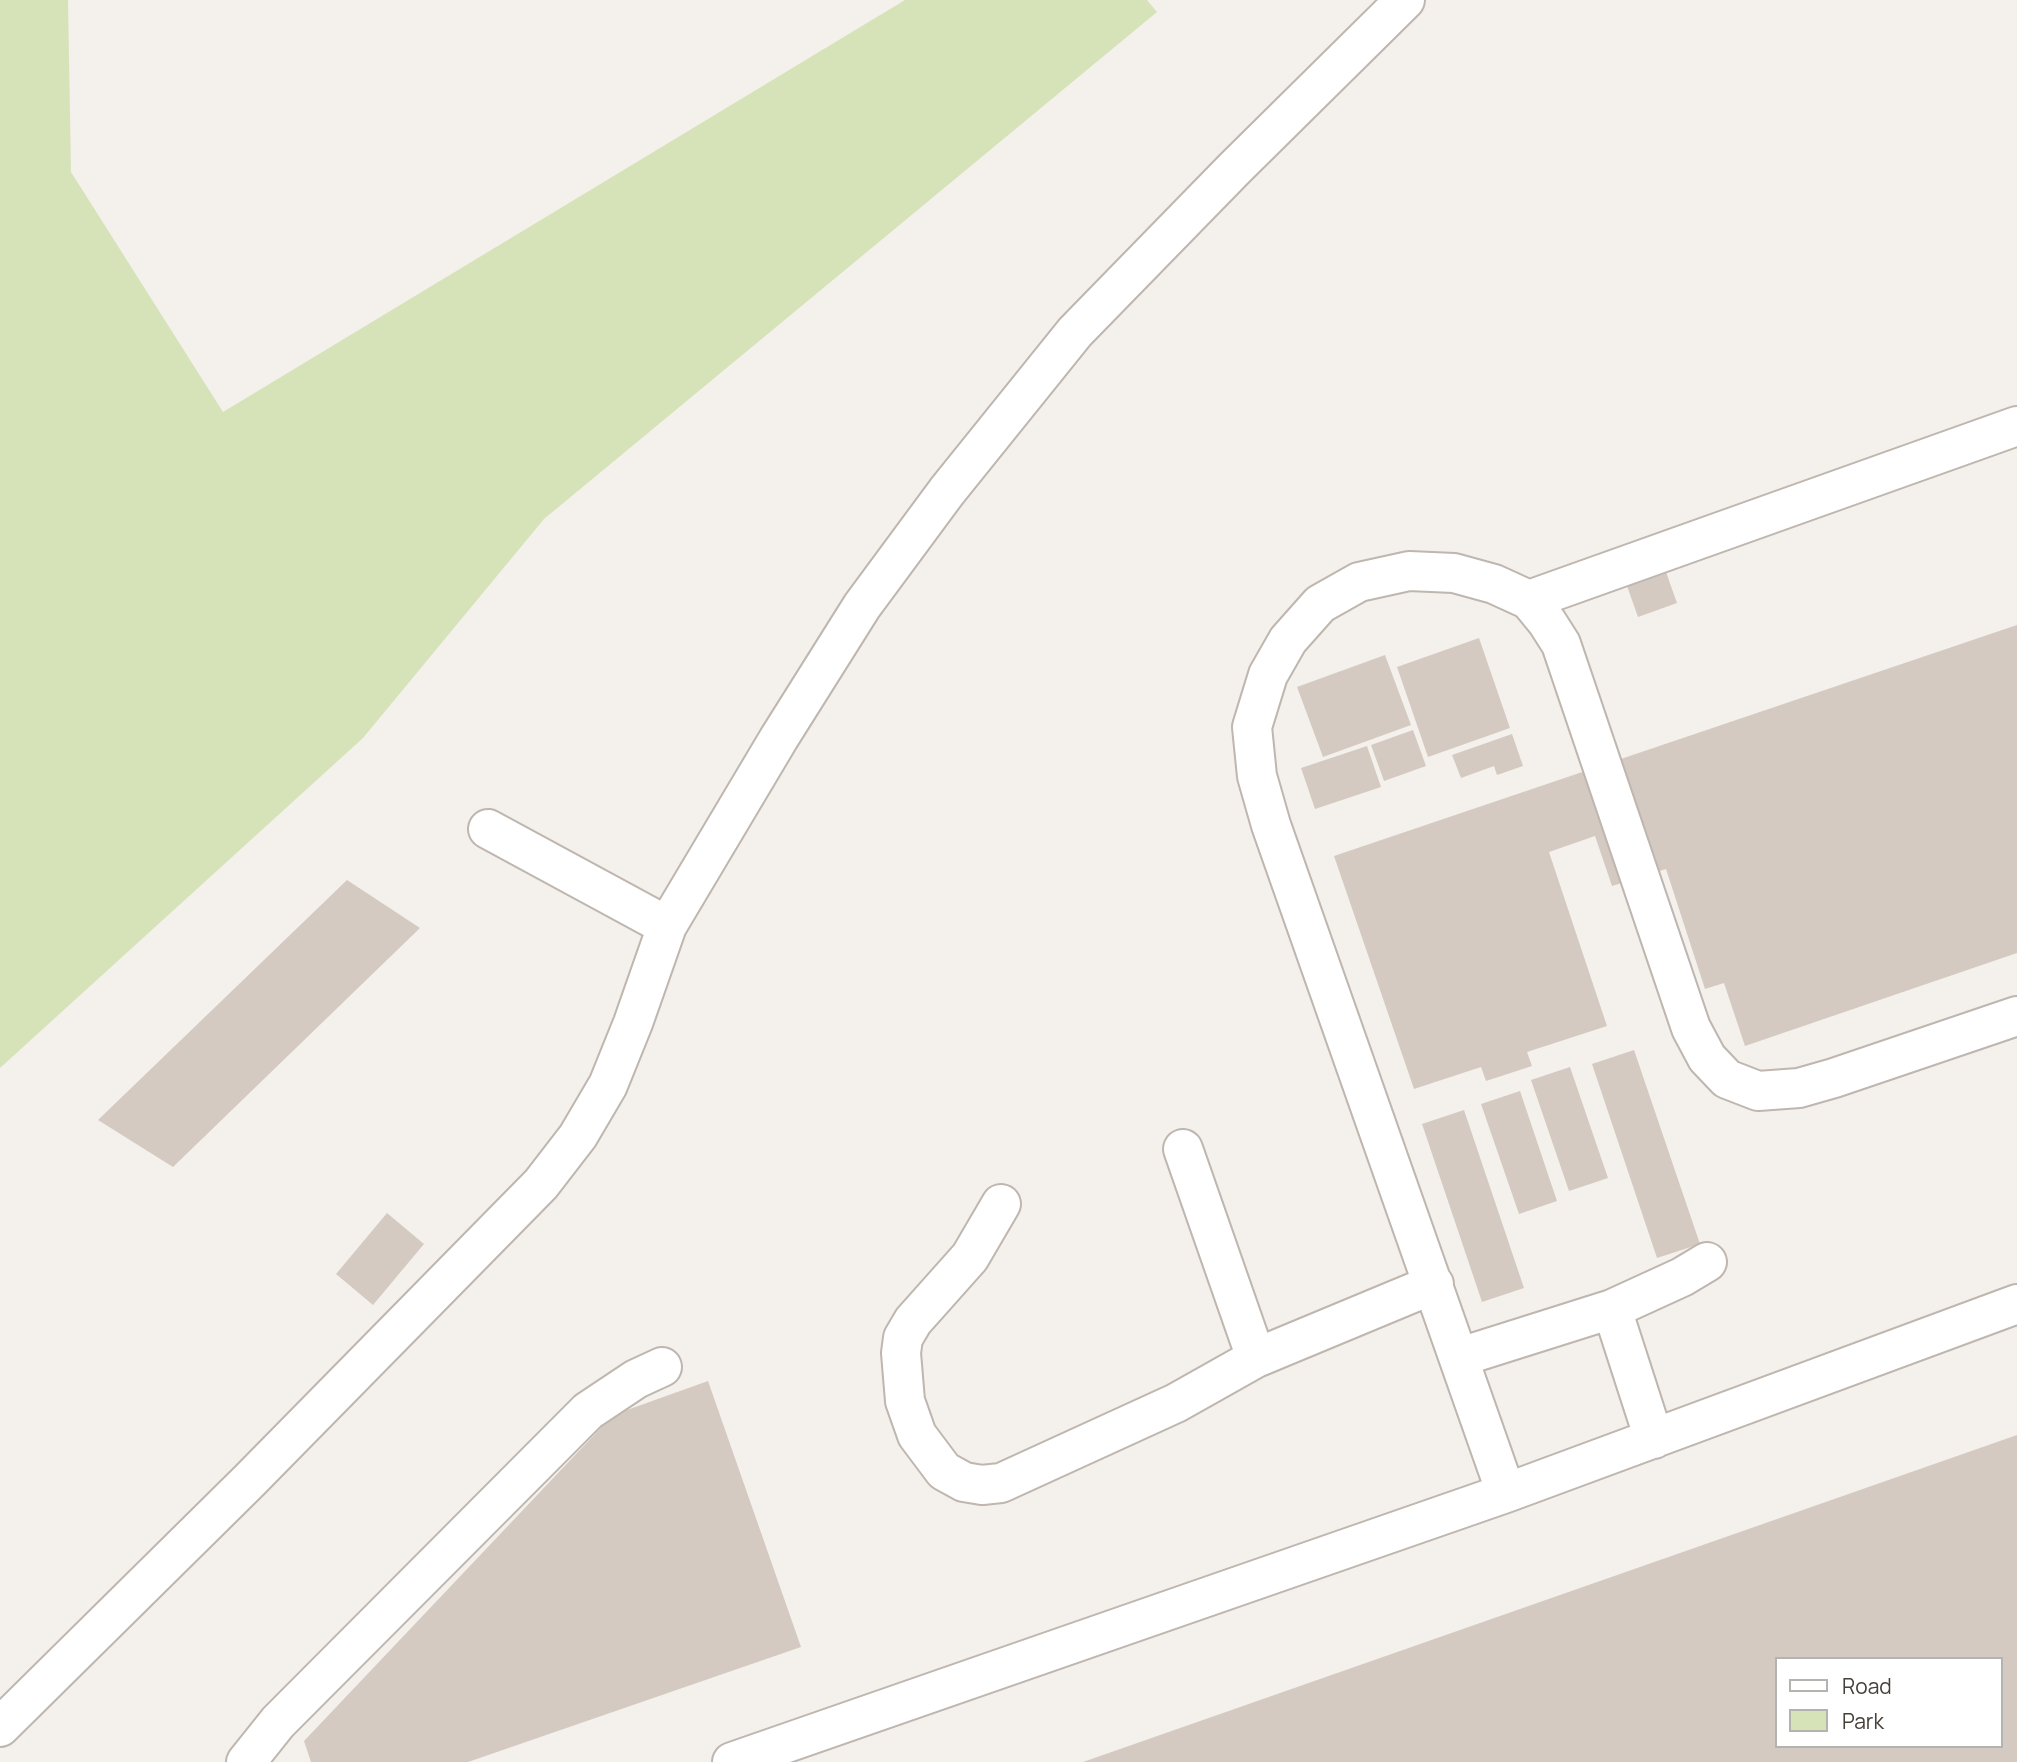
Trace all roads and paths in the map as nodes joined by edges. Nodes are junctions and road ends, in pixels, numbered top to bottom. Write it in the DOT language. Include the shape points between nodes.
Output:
graph roads {
  1 [pos="1405,0"];
  2 [pos="2017,426"];
  3 [pos="1529,600"];
  4 [pos="488,829"];
  5 [pos="667,926"];
  6 [pos="2017,1016"];
  7 [pos="1183,1149"];
  8 [pos="1001,1204"];
  9 [pos="1707,1262"];
  10 [pos="1434,1284"];
  11 [pos="2017,1304"];
  12 [pos="1612,1309"];
  13 [pos="1460,1357"];
  14 [pos="1256,1358"];
  15 [pos="662,1367"];
  16 [pos="1654,1439"];
  17 [pos="1506,1493"];
  18 [pos="0,1727"];
  19 [pos="246,1762"];
  20 [pos="732,1762"];
  1 -- 5 [label="street" via="1075,332 964,470 862,606"];
  2 -- 3 [label="street"];
  3 -- 6 [label="street" via="1548,622 1569,664 1691,1028 1707,1058 1727,1079 1758,1091 1799,1088"];
  3 -- 10 [label="street" via="1494,583 1454,573 1409,571 1359,582 1320,604 1287,640 1268,675 1252,727 1257,776 1271,825"];
  4 -- 5 [label="street"];
  5 -- 18 [label="street" via="608,1085 578,1136 541,1184"];
  7 -- 14 [label="street"];
  8 -- 14 [label="street" via="970,1257 903,1338 905,1401 917,1435 944,1471 964,1482 1001,1483 1176,1404"];
  9 -- 12 [label="street"];
  10 -- 13 [label="street"];
  10 -- 14 [label="street"];
  11 -- 16 [label="street"];
  12 -- 13 [label="street"];
  12 -- 16 [label="street"];
  13 -- 17 [label="street"];
  15 -- 19 [label="street" via="636,1378 588,1411 278,1722"];
  16 -- 17 [label="street"];
  17 -- 20 [label="street"];
}
